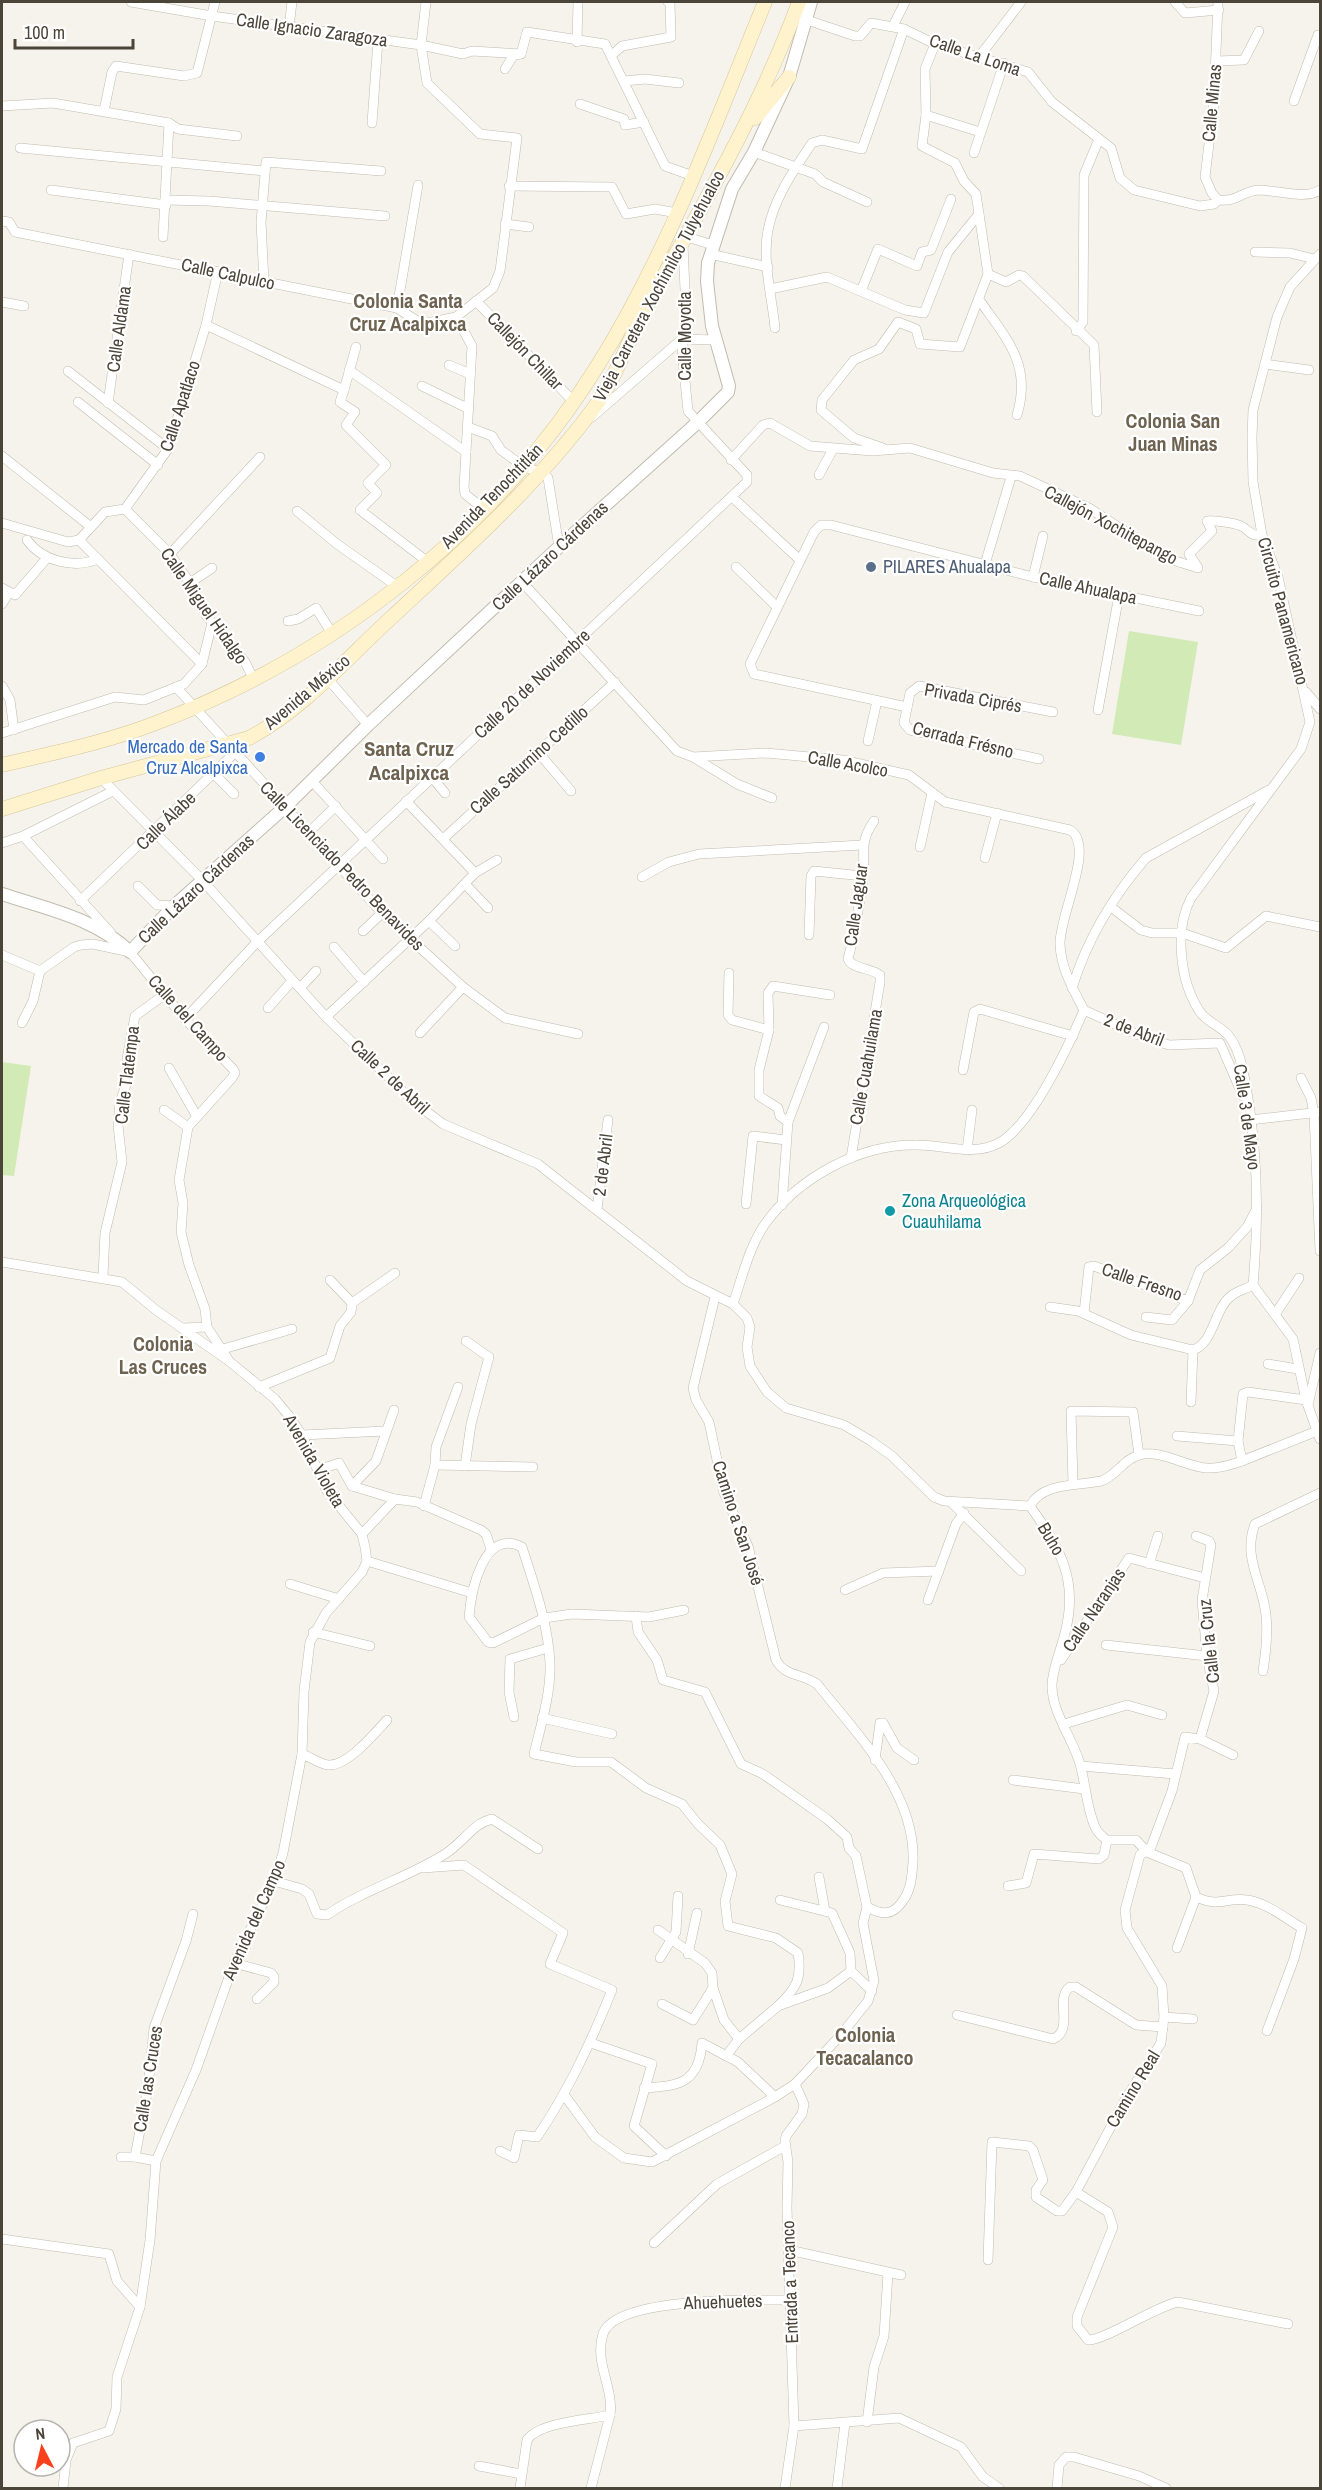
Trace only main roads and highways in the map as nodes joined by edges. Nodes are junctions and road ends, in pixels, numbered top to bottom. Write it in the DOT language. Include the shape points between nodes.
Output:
graph roads {
  1 [pos="765,2"];
  2 [pos="799,2"];
  3 [pos="789,77"];
  4 [pos="737,140"];
  5 [pos="556,427"];
  6 [pos="572,434"];
  7 [pos="421,591"];
  8 [pos="380,603"];
  9 [pos="393,616"];
  10 [pos="357,619"];
  11 [pos="372,636"];
  12 [pos="2,765"];
  13 [pos="2,809"];
  1 -- 5 [label="main road, Avenida Tenochtitlán" via="677,213 605,352"];
  2 -- 4 [label="main road, Vieja Carretera Xochimilco Tulyehualco" via="778,60"];
  3 -- 4 [label="main road"];
  4 -- 6 [label="main road, Vieja Carretera Xochimilco Tulyehualco" via="596,406"];
  5 -- 6 [label="main road"];
  5 -- 8 [label="main road, Avenida Tenochtitlán" via="484,509"];
  6 -- 7 [label="main road, Vieja Carretera Xochimilco Tulyehualco" via="541,472"];
  7 -- 9 [label="main road, Avenida México"];
  8 -- 9 [label="main road"];
  8 -- 10 [label="main road, Avenida Tenochtitlán"];
  9 -- 11 [label="main road, Avenida México"];
  10 -- 11 [label="main road"];
  10 -- 12 [label="main road, Avenida Tenochtitlán" via="194,708 92,744"];
  11 -- 13 [label="main road, Avenida México" via="269,728 231,749 101,778"];
}
